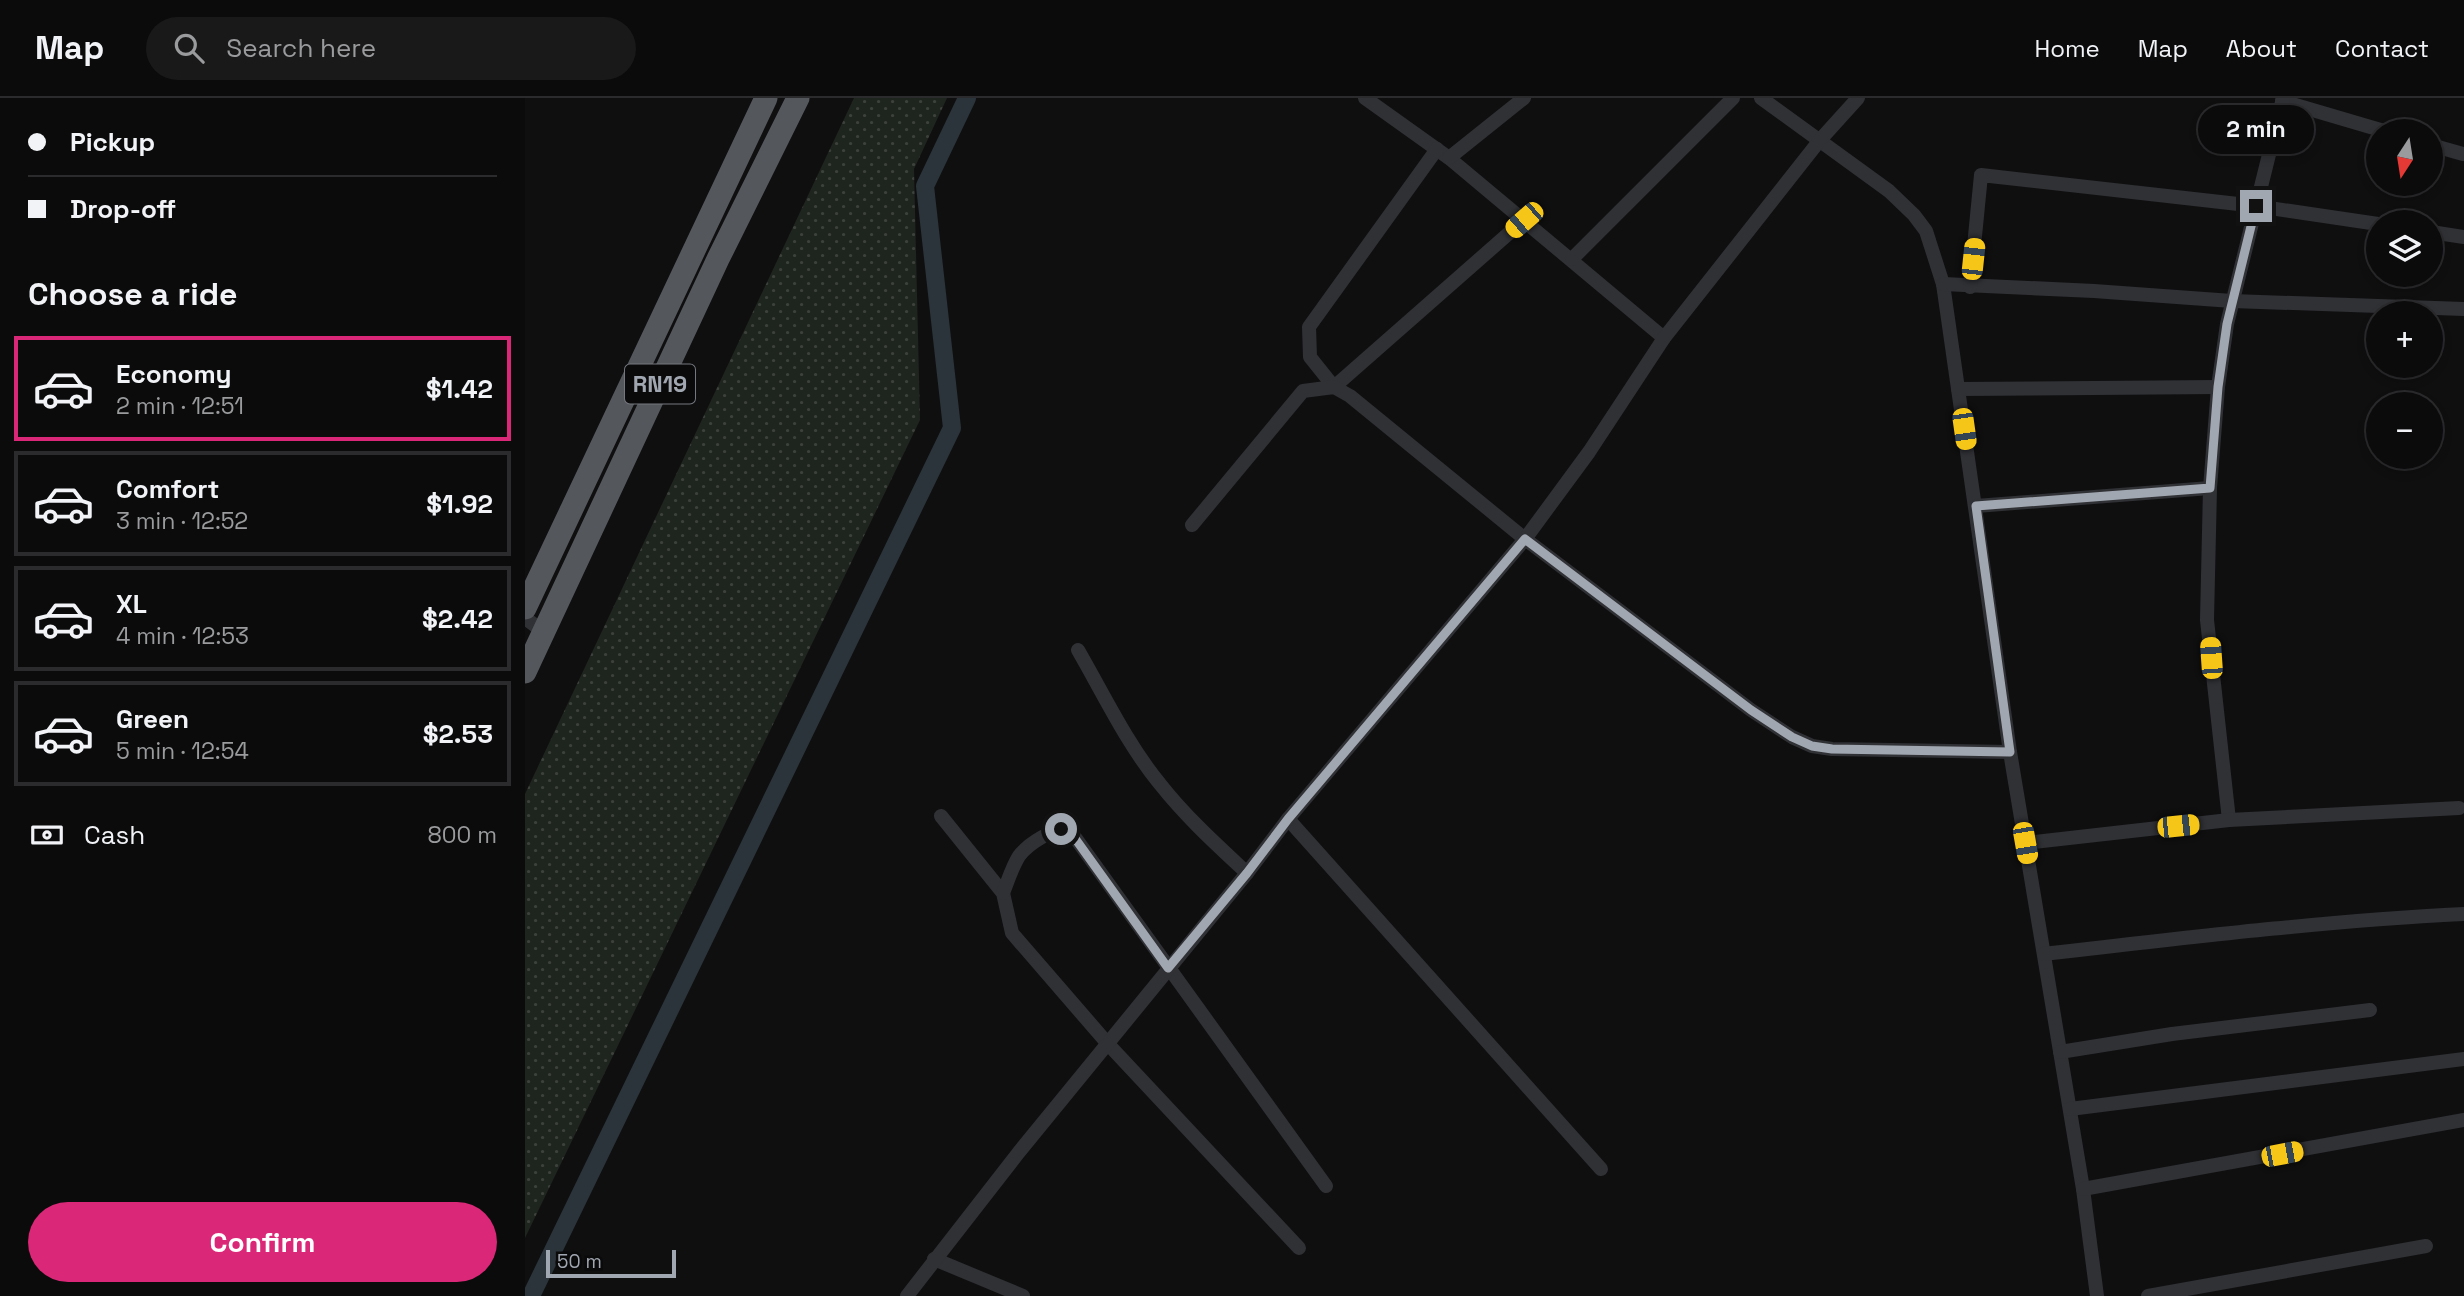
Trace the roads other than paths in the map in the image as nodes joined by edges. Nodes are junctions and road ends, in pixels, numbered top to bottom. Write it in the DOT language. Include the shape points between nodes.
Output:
graph roads {
  1 [pos="766,98"];
  2 [pos="798,98"];
  3 [pos="1365,98"];
  4 [pos="1524,98"];
  5 [pos="1733,98"];
  6 [pos="1761,98"];
  7 [pos="1858,98"];
  8 [pos="2282,100"];
  9 [pos="2366,126"];
  10 [pos="1819,140"];
  11 [pos="2443,148"];
  12 [pos="1443,154"];
  13 [pos="2463,154"];
  14 [pos="2256,206"];
  15 [pos="1524,220"];
  16 [pos="2366,222"];
  17 [pos="2443,234"];
  18 [pos="2464,237"];
  19 [pos="1572,259"];
  20 [pos="1943,284"];
  21 [pos="1970,287"];
  22 [pos="2232,301"];
  23 [pos="2464,309"];
  24 [pos="1664,338"];
  25 [pos="1334,387"];
  26 [pos="2218,387"];
  27 [pos="1958,389"];
  28 [pos="2210,488"];
  29 [pos="1976,506"];
  30 [pos="1192,525"];
  31 [pos="1525,539"];
  32 [pos="525,608"];
  33 [pos="525,618"];
  34 [pos="544,632"];
  35 [pos="1078,650"];
  36 [pos="525,671"];
  37 [pos="2010,752"];
  38 [pos="2459,808"];
  39 [pos="941,816"];
  40 [pos="1288,819"];
  41 [pos="2229,820"];
  42 [pos="2025,843"];
  43 [pos="1247,873"];
  44 [pos="1003,893"];
  45 [pos="2464,914"];
  46 [pos="2044,954"];
  47 [pos="1168,968"];
  48 [pos="2370,1010"];
  49 [pos="1108,1044"];
  50 [pos="2060,1052"];
  51 [pos="2464,1059"];
  52 [pos="2070,1109"];
  53 [pos="2464,1120"];
  54 [pos="1601,1170"];
  55 [pos="1326,1186"];
  56 [pos="2083,1188"];
  57 [pos="2425,1246"];
  58 [pos="1299,1248"];
  59 [pos="934,1259"];
  60 [pos="907,1296"];
  61 [pos="1023,1296"];
  62 [pos="2097,1296"];
  63 [pos="2148,1296"];
  1 -- 32 [label="highway, RN19"];
  2 -- 34 [label="highway, RN19"];
  3 -- 12 [label="street"];
  4 -- 12 [label="street"];
  5 -- 19 [label="street"];
  6 -- 10 [label="street"];
  7 -- 10 [label="street"];
  8 -- 9 [label="street"];
  8 -- 14 [label="street"];
  10 -- 20 [label="street" via="1914,215 1926,231"];
  10 -- 24 [label="street"];
  11 -- 13 [label="street"];
  12 -- 15 [label="street"];
  12 -- 25 [label="street" via="1310,327 1310,357"];
  14 -- 16 [label="street"];
  14 -- 21 [label="street" via="1981,175"];
  14 -- 22 [label="street"];
  15 -- 19 [label="street"];
  15 -- 25 [label="street"];
  17 -- 18 [label="street"];
  19 -- 24 [label="street"];
  20 -- 21 [label="street"];
  20 -- 27 [label="street"];
  21 -- 22 [label="street"];
  22 -- 23 [label="street"];
  22 -- 26 [label="street"];
  24 -- 31 [label="street"];
  25 -- 30 [label="street" via="1303,391"];
  25 -- 31 [label="street"];
  26 -- 27 [label="street"];
  26 -- 28 [label="street"];
  27 -- 29 [label="street"];
  28 -- 29 [label="street"];
  28 -- 41 [label="street" via="2207,620"];
  29 -- 37 [label="street"];
  31 -- 37 [label="street" via="1751,710 1812,746"];
  31 -- 40 [label="street"];
  33 -- 34 [label="street"];
  34 -- 36 [label="highway, RN19"];
  35 -- 43 [label="street" via="1159,783"];
  37 -- 42 [label="street"];
  38 -- 41 [label="street"];
  39 -- 44 [label="street"];
  40 -- 43 [label="street"];
  40 -- 54 [label="street"];
  41 -- 42 [label="street"];
  42 -- 46 [label="street"];
  43 -- 47 [label="street"];
  44 -- 47 [label="street" via="1027,848 1061,829 1069,830"];
  44 -- 49 [label="street" via="1012,933"];
  45 -- 46 [label="street" via="2282,926"];
  46 -- 50 [label="street"];
  47 -- 49 [label="street"];
  47 -- 55 [label="street"];
  48 -- 50 [label="street"];
  49 -- 58 [label="street"];
  49 -- 59 [label="street"];
  50 -- 52 [label="street"];
  51 -- 52 [label="street"];
  52 -- 56 [label="street"];
  53 -- 56 [label="street"];
  56 -- 62 [label="street"];
  57 -- 63 [label="street"];
  59 -- 60 [label="street"];
  59 -- 61 [label="street"];
}
